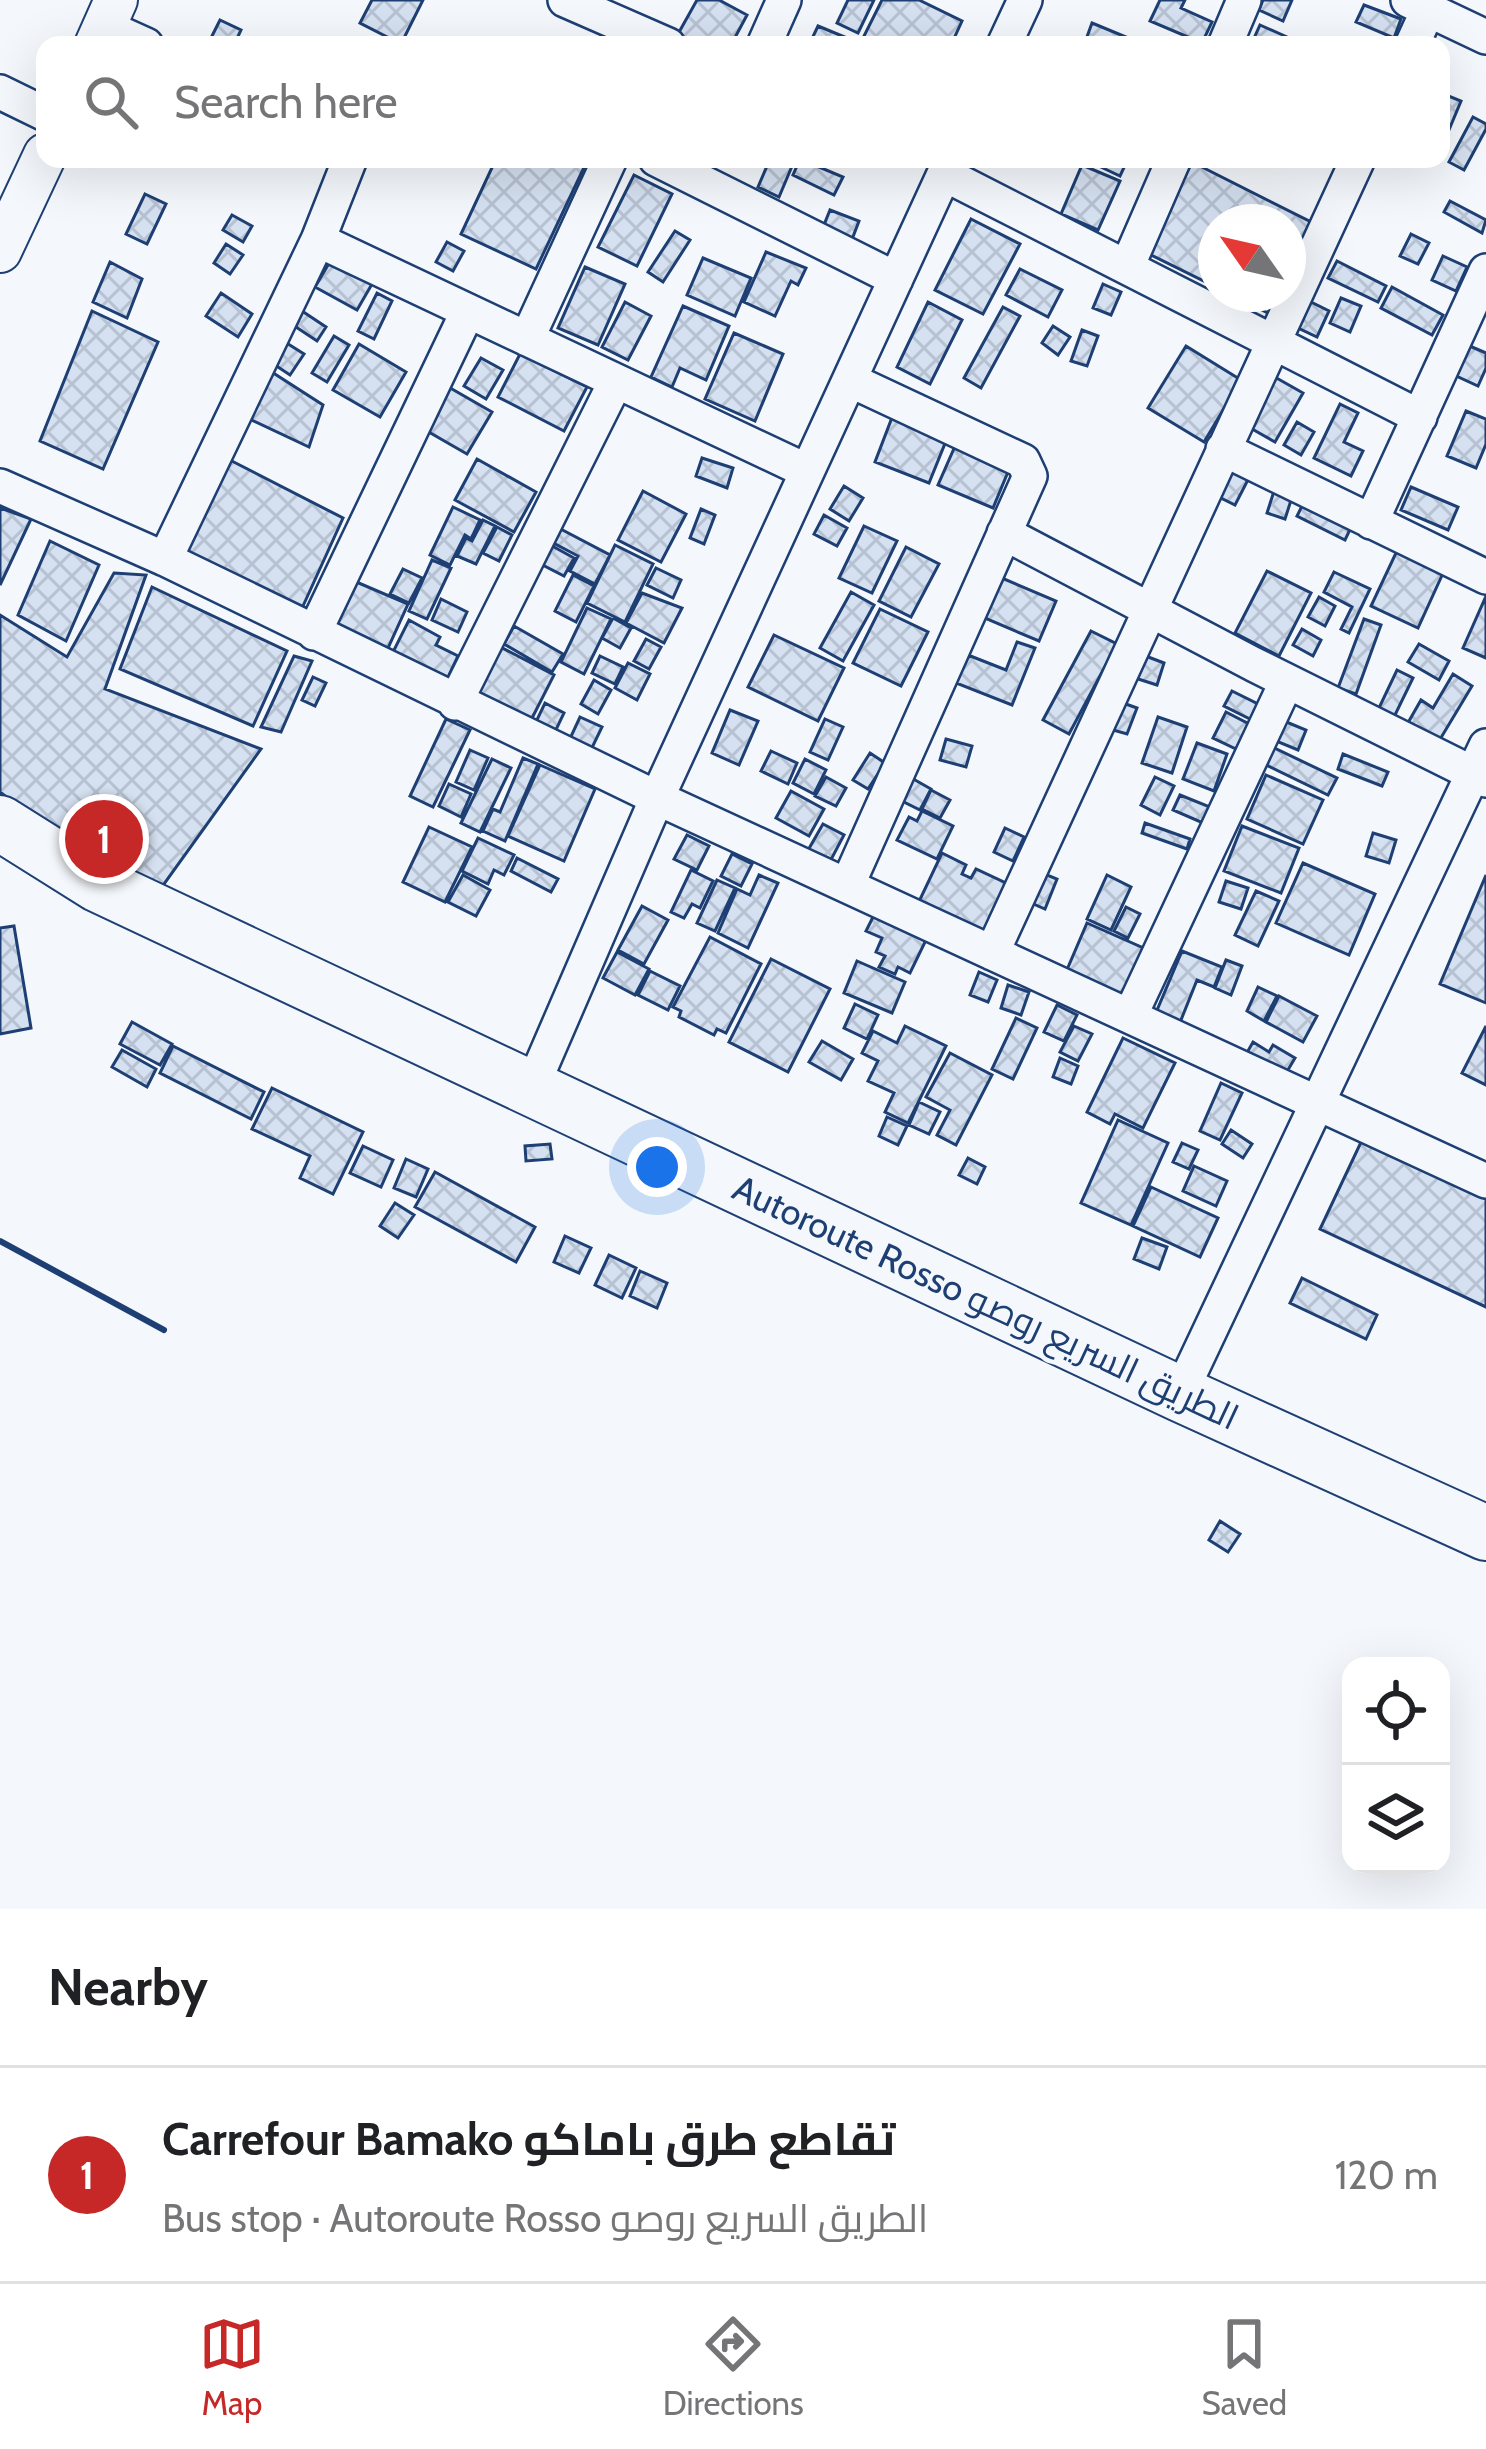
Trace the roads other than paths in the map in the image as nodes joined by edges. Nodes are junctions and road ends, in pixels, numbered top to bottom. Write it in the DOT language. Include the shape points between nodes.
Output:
graph roads {
  1 [pos="565,0"];
  2 [pos="784,0"];
  3 [pos="1025,0"];
  4 [pos="1244,0"];
  5 [pos="1418,5"];
  6 [pos="600,8"];
  7 [pos="651,36"];
  8 [pos="768,36"];
  9 [pos="1008,36"];
  10 [pos="1229,36"];
  11 [pos="1413,36"];
  12 [pos="1486,37"];
  13 [pos="0,92"];
  14 [pos="36,109"];
  15 [pos="39,168"];
  16 [pos="346,168"];
  17 [pos="606,168"];
  18 [pos="948,168"];
  19 [pos="950,168"];
  20 [pos="1170,168"];
  21 [pos="1354,168"];
  22 [pos="707,170"];
  23 [pos="318,240"];
  24 [pos="0,251"];
  25 [pos="1127,267"];
  26 [pos="1486,271"];
  27 [pos="896,279"];
  28 [pos="469,311"];
  29 [pos="527,339"];
  30 [pos="1272,340"];
  31 [pos="616,380"];
  32 [pos="852,381"];
  33 [pos="1420,417"];
  34 [pos="1223,449"];
  35 [pos="807,471"];
  36 [pos="0,486"];
  37 [pos="1371,522"];
  38 [pos="1004,533"];
  39 [pos="165,559"];
  40 [pos="1486,577"];
  41 [pos="1153,609"];
  42 [pos="314,633"];
  43 [pos="1287,681"];
  44 [pos="455,703"];
  45 [pos="1482,767"];
  46 [pos="657,798"];
  47 [pos="0,823"];
  48 [pos="0,864"];
  49 [pos="97,884"];
  50 [pos="847,886"];
  51 [pos="992,952"];
  52 [pos="1130,1016"];
  53 [pos="532,1088"];
  54 [pos="1320,1104"];
  55 [pos="1486,1181"];
  56 [pos="1180,1394"];
  57 [pos="1486,1533"];
  1 -- 6 [label="street"];
  2 -- 8 [label="street"];
  3 -- 9 [label="street"];
  4 -- 10 [label="street"];
  5 -- 11 [label="street"];
  5 -- 12 [label="street"];
  6 -- 7 [label="street"];
  13 -- 14 [label="street"];
  15 -- 24 [label="street"];
  16 -- 23 [label="street"];
  17 -- 29 [label="street"];
  18 -- 27 [label="street"];
  19 -- 25 [label="street"];
  20 -- 25 [label="street"];
  21 -- 30 [label="street"];
  22 -- 27 [label="street"];
  23 -- 28 [label="street"];
  23 -- 39 [label="street"];
  25 -- 30 [label="street"];
  26 -- 33 [label="street"];
  27 -- 32 [label="street"];
  28 -- 29 [label="street"];
  28 -- 42 [label="street"];
  29 -- 31 [label="street"];
  30 -- 33 [label="street"];
  30 -- 34 [label="street"];
  31 -- 35 [label="street"];
  31 -- 44 [label="street"];
  32 -- 35 [label="street"];
  32 -- 38 [label="street" via="1023,461 1030,476"];
  33 -- 37 [label="street"];
  34 -- 37 [label="street"];
  34 -- 41 [label="street"];
  35 -- 46 [label="street"];
  36 -- 39 [label="street"];
  37 -- 40 [label="street"];
  38 -- 41 [label="street"];
  38 -- 50 [label="street"];
  39 -- 42 [label="street"];
  41 -- 43 [label="street"];
  41 -- 51 [label="street"];
  42 -- 44 [label="street"];
  43 -- 45 [label="street"];
  43 -- 52 [label="street"];
  44 -- 46 [label="street"];
  45 -- 54 [label="street"];
  46 -- 50 [label="street"];
  46 -- 53 [label="street"];
  47 -- 49 [label="highway, Autoroute Rosso الطريق السريع روصو"];
  48 -- 49 [label="highway, Autoroute Rosso الطريق السريع روصو"];
  49 -- 53 [label="highway, Autoroute Rosso الطريق السريع روصو"];
  50 -- 51 [label="street"];
  51 -- 52 [label="street"];
  52 -- 54 [label="street"];
  53 -- 56 [label="highway, Autoroute Rosso الطريق السريع روصو"];
  54 -- 55 [label="street"];
  54 -- 56 [label="street"];
  56 -- 57 [label="highway, Autoroute Rosso الطريق السريع روصو"];
}
